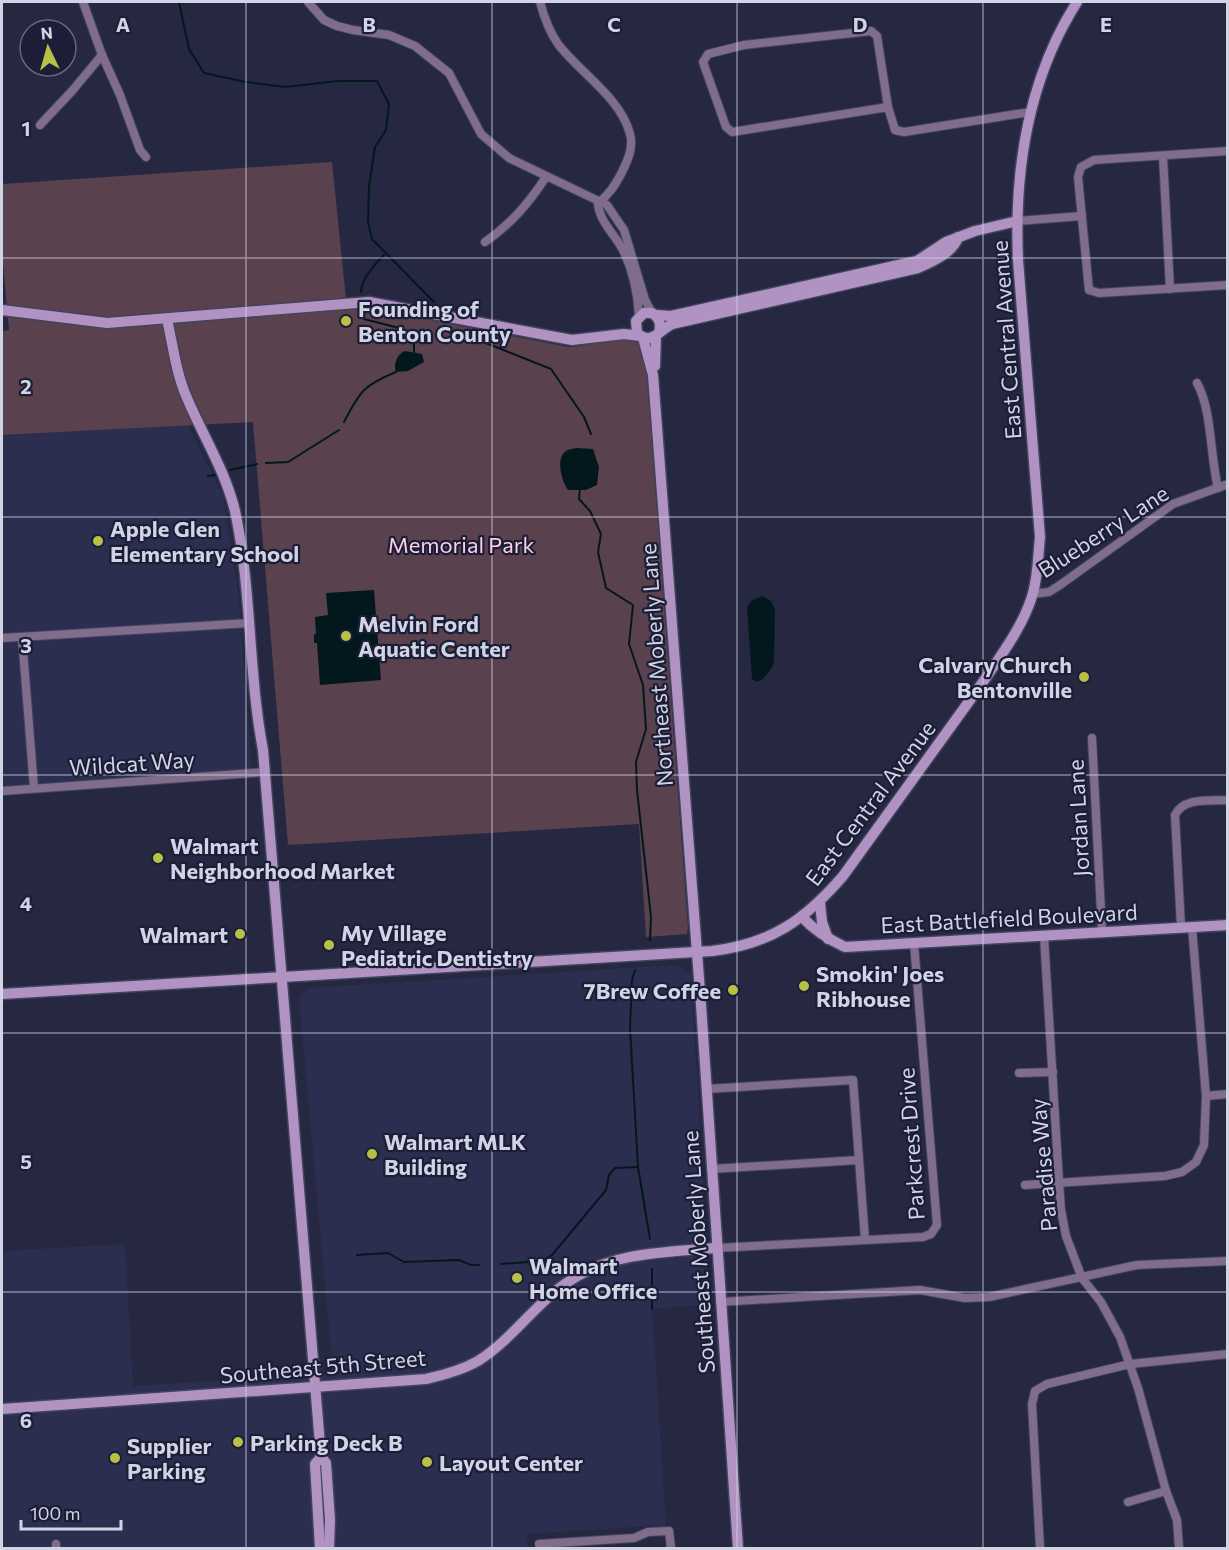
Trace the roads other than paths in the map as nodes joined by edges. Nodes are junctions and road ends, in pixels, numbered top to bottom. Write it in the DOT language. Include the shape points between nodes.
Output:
graph roads {
  1 [pos="83,2"];
  2 [pos="308,2"];
  3 [pos="540,2"];
  4 [pos="1077,2"];
  5 [pos="102,55"];
  6 [pos="888,107"];
  7 [pos="1030,112"];
  8 [pos="40,125"];
  9 [pos="1227,151"];
  10 [pos="1164,156"];
  11 [pos="146,157"];
  12 [pos="546,177"];
  13 [pos="598,203"];
  14 [pos="1082,216"];
  15 [pos="1017,221"];
  16 [pos="958,237"];
  17 [pos="485,242"];
  18 [pos="1227,285"];
  19 [pos="1170,289"];
  20 [pos="2,310"];
  21 [pos="654,314"];
  22 [pos="167,319"];
  23 [pos="637,319"];
  24 [pos="658,334"];
  25 [pos="641,337"];
  26 [pos="593,338"];
  27 [pos="653,375"];
  28 [pos="1197,383"];
  29 [pos="1227,484"];
  30 [pos="1218,488"];
  31 [pos="1032,594"];
  32 [pos="250,623"];
  33 [pos="22,637"];
  34 [pos="2,638"];
  35 [pos="1092,738"];
  36 [pos="265,772"];
  37 [pos="34,788"];
  38 [pos="2,790"];
  39 [pos="1227,800"];
  40 [pos="820,903"];
  41 [pos="802,917"];
  42 [pos="1227,925"];
  43 [pos="1187,927"];
  44 [pos="1102,932"];
  45 [pos="1044,936"];
  46 [pos="828,939"];
  47 [pos="914,944"];
  48 [pos="696,953"];
  49 [pos="281,977"];
  50 [pos="2,994"];
  51 [pos="1053,1072"];
  52 [pos="1019,1073"];
  53 [pos="706,1089"];
  54 [pos="1227,1094"];
  55 [pos="1206,1096"];
  56 [pos="859,1160"];
  57 [pos="711,1169"];
  58 [pos="1059,1182"];
  59 [pos="1025,1185"];
  60 [pos="865,1239"];
  61 [pos="716,1248"];
  62 [pos="1227,1261"];
  63 [pos="1082,1278"];
  64 [pos="720,1302"];
  65 [pos="1227,1354"];
  66 [pos="1130,1364"];
  67 [pos="316,1388"];
  68 [pos="2,1408"];
  69 [pos="321,1456"];
  70 [pos="1166,1491"];
  71 [pos="1128,1502"];
  72 [pos="539,1544"];
  73 [pos="320,1548"];
  74 [pos="329,1548"];
  75 [pos="671,1548"];
  76 [pos="738,1548"];
  77 [pos="1040,1548"];
  78 [pos="1179,1548"];
  1 -- 5 [label="street"];
  2 -- 12 [label="street" via="324,20 337,26 389,35 432,58 449,73 481,134 509,158"];
  3 -- 13 [label="street" via="544,20 558,44 608,98 630,134 627,163 613,188"];
  4 -- 7 [label="street, East Central Avenue" via="1053,46"];
  5 -- 8 [label="street"];
  5 -- 11 [label="street"];
  6 -- 6 [label="street" via="877,36 871,31 744,45 708,54 703,62 726,127 732,132"];
  6 -- 7 [label="street" via="895,130 904,132"];
  7 -- 15 [label="street, East Central Avenue" via="1018,181"];
  9 -- 10 [label="street"];
  10 -- 14 [label="street" via="1094,160 1081,167 1078,177"];
  10 -- 19 [label="street"];
  12 -- 13 [label="street"];
  12 -- 17 [label="street" via="525,208"];
  13 -- 21 [label="street" via="607,206 624,230 645,300"];
  13 -- 23 [label="street" via="599,214 624,252 634,284"];
  14 -- 15 [label="street"];
  14 -- 19 [label="street" via="1089,290 1099,293"];
  15 -- 16 [label="street"];
  15 -- 31 [label="street, East Central Avenue" via="1040,537"];
  16 -- 21 [label="street" via="917,261 671,316"];
  16 -- 24 [label="street" via="956,244 918,268 672,324"];
  18 -- 19 [label="street"];
  20 -- 22 [label="street" via="107,323"];
  21 -- 23 [label="street" via="644,313"];
  21 -- 24 [label="street" via="661,327"];
  22 -- 26 [label="street" via="369,302 559,339"];
  22 -- 32 [label="street" via="186,397 226,478 235,513"];
  23 -- 25 [label="street" via="635,330"];
  23 -- 26 [label="street"];
  24 -- 25 [label="street" via="650,339"];
  24 -- 27 [label="street, Northeast Moberly Lane"];
  25 -- 26 [label="street" via="632,334"];
  25 -- 27 [label="street, Northeast Moberly Lane"];
  27 -- 48 [label="street, Northeast Moberly Lane"];
  28 -- 30 [label="street" via="1205,397"];
  29 -- 30 [label="street, Blueberry Lane"];
  30 -- 31 [label="street, Blueberry Lane" via="1173,504 1060,585 1049,592"];
  31 -- 40 [label="street, East Central Avenue" via="1000,657"];
  32 -- 33 [label="street"];
  32 -- 36 [label="street"];
  33 -- 34 [label="street"];
  33 -- 37 [label="street"];
  35 -- 44 [label="street, Jordan Lane"];
  36 -- 37 [label="street, Wildcat Way"];
  36 -- 49 [label="street"];
  37 -- 38 [label="street, Wildcat Way"];
  39 -- 43 [label="street" via="1188,802 1175,815"];
  40 -- 41 [label="street, East Central Avenue"];
  40 -- 46 [label="street"];
  41 -- 46 [label="street, East Battlefield Boulevard"];
  41 -- 48 [label="street, East Central Avenue" via="750,943"];
  42 -- 43 [label="street, East Battlefield Boulevard"];
  43 -- 44 [label="street, East Battlefield Boulevard"];
  43 -- 55 [label="street"];
  44 -- 45 [label="street, East Battlefield Boulevard"];
  45 -- 47 [label="street, East Battlefield Boulevard"];
  45 -- 51 [label="street, Paradise Way"];
  46 -- 47 [label="street, East Battlefield Boulevard" via="845,947"];
  47 -- 60 [label="street, Parkcrest Drive" via="937,1225 932,1234 923,1237"];
  48 -- 49 [label="street, East Central Avenue"];
  48 -- 53 [label="street, Southeast Moberly Lane"];
  49 -- 50 [label="street, East Central Avenue"];
  49 -- 67 [label="street"];
  51 -- 52 [label="street"];
  51 -- 58 [label="street, Paradise Way"];
  53 -- 56 [label="street" via="853,1080"];
  53 -- 57 [label="street, Southeast Moberly Lane"];
  54 -- 55 [label="street"];
  55 -- 58 [label="street" via="1204,1145 1196,1162 1182,1172"];
  56 -- 57 [label="street"];
  56 -- 60 [label="street"];
  57 -- 61 [label="street, Southeast Moberly Lane"];
  58 -- 59 [label="street"];
  58 -- 63 [label="street, Paradise Way" via="1066,1236"];
  60 -- 61 [label="street, Parkcrest Drive"];
  61 -- 64 [label="street, Southeast Moberly Lane"];
  61 -- 67 [label="street, Southeast 5th Street" via="625,1257 592,1268 552,1294 489,1353 453,1372 409,1382"];
  62 -- 63 [label="street" via="1137,1265"];
  63 -- 64 [label="street" via="989,1297 965,1298 920,1290"];
  63 -- 66 [label="street, Paradise Way" via="1101,1302"];
  64 -- 76 [label="street, Southeast Moberly Lane"];
  65 -- 66 [label="street"];
  66 -- 70 [label="street, Paradise Way"];
  66 -- 77 [label="street" via="1047,1384 1035,1391 1032,1404"];
  67 -- 68 [label="street, Southeast 5th Street"];
  67 -- 69 [label="street"];
  69 -- 73 [label="street" via="315,1464"];
  69 -- 74 [label="street" via="326,1463"];
  70 -- 71 [label="street"];
  70 -- 78 [label="street, Paradise Way" via="1177,1520"];
  72 -- 75 [label="street" via="634,1538 648,1532 669,1531"];
}
